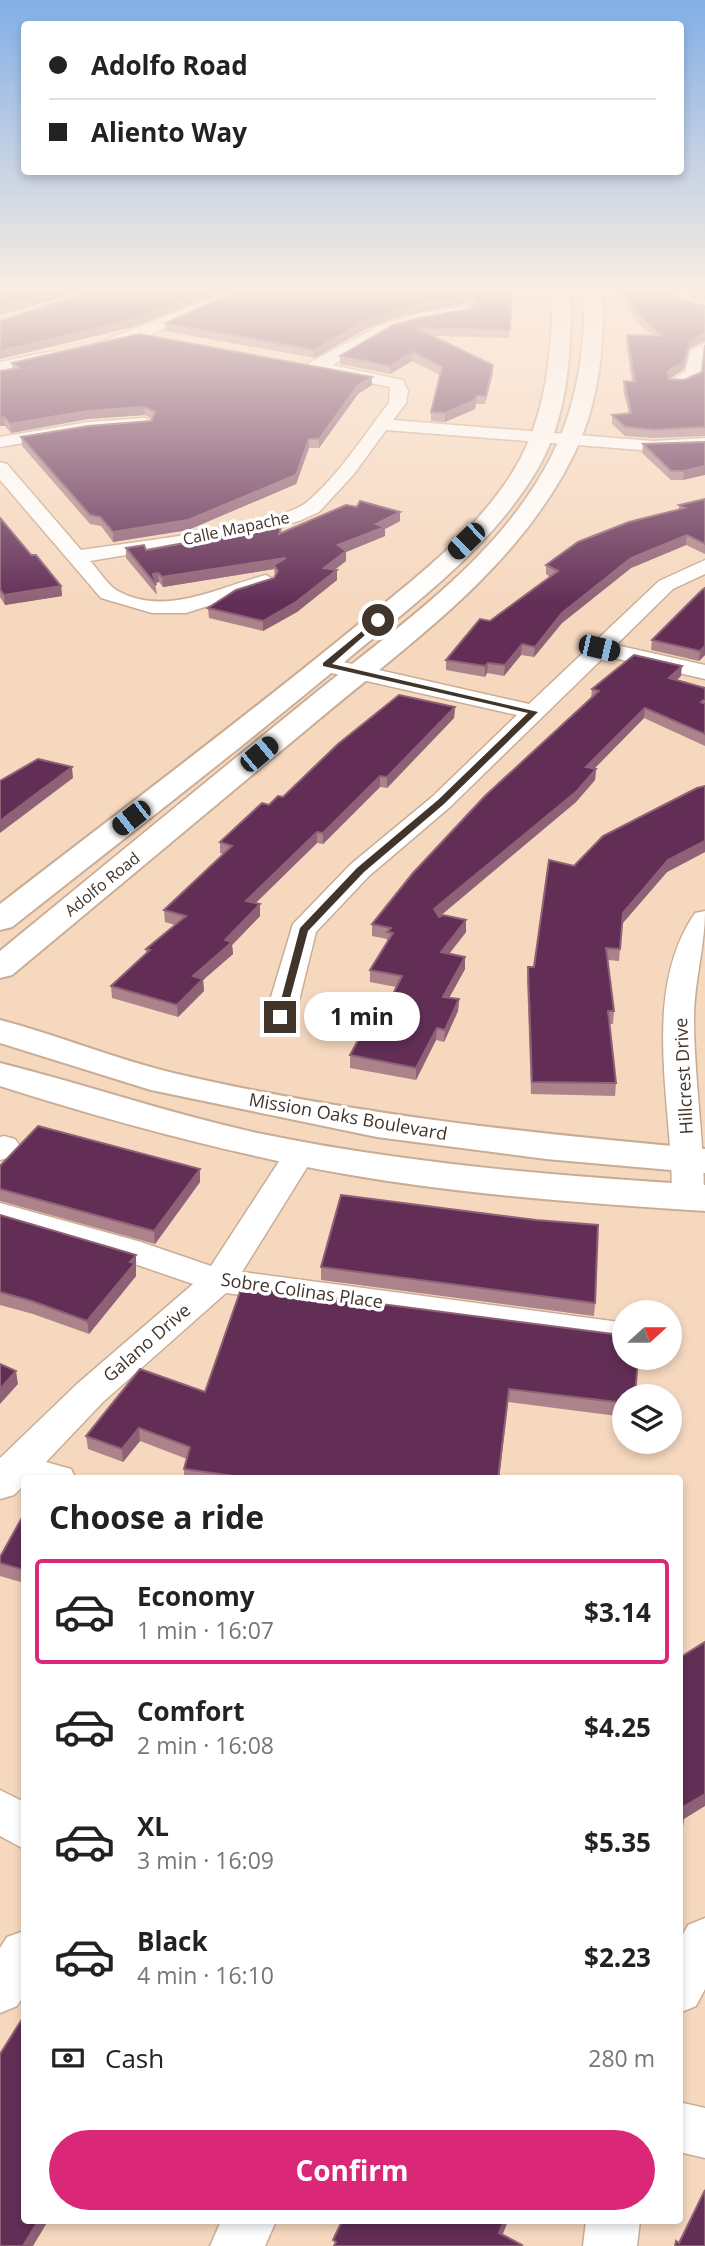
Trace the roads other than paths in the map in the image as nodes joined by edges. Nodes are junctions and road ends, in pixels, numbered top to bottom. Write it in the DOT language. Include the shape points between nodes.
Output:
graph roads {
  1 [pos="399,395"];
  2 [pos="554,395"];
  3 [pos="583,395"];
  4 [pos="145,423"];
  5 [pos="381,424"];
  6 [pos="540,439"];
  7 [pos="570,441"];
  8 [pos="0,442"];
  9 [pos="705,443"];
  10 [pos="0,468"];
  11 [pos="77,557"];
  12 [pos="705,566"];
  13 [pos="265,581"];
  14 [pos="599,648"];
  15 [pos="326,665"];
  16 [pos="358,672"];
  17 [pos="705,672"];
  18 [pos="534,712"];
  19 [pos="705,919"];
  20 [pos="0,920"];
  21 [pos="0,968"];
  22 [pos="280,1017"];
  23 [pos="692,1024"];
  24 [pos="0,1031"];
  25 [pos="0,1074"];
  26 [pos="300,1153"];
  27 [pos="697,1179"];
  28 [pos="0,1214"];
  29 [pos="219,1281"];
  30 [pos="612,1333"];
  31 [pos="7,1477"];
  32 [pos="0,1810"];
  33 [pos="21,1827"];
  34 [pos="705,1940"];
  35 [pos="21,1958"];
  36 [pos="683,1982"];
  37 [pos="0,1990"];
  38 [pos="683,2128"];
  39 [pos="705,2133"];
  40 [pos="247,2224"];
  41 [pos="613,2224"];
  42 [pos="237,2246"];
  43 [pos="610,2246"];
  1 -- 5 [label="street, Calle Mapache"];
  2 -- 6 [label="main road, Adolfo Road"];
  3 -- 7 [label="main road, Adolfo Road"];
  4 -- 8 [label="street"];
  5 -- 6 [label="street"];
  5 -- 11 [label="street, Calle Mapache" via="326,495 292,517"];
  6 -- 7 [label="street"];
  6 -- 15 [label="main road, Adolfo Road" via="526,469 466,541"];
  7 -- 9 [label="street" via="653,446"];
  7 -- 16 [label="main road, Adolfo Road" via="556,472 499,548 442,606"];
  10 -- 11 [label="street"];
  11 -- 13 [label="street" via="108,594 152,607 186,607"];
  12 -- 14 [label="street" via="666,586"];
  14 -- 17 [label="street"];
  14 -- 18 [label="street"];
  15 -- 16 [label="street"];
  15 -- 20 [label="main road, Adolfo Road"];
  16 -- 18 [label="street"];
  16 -- 21 [label="main road, Adolfo Road"];
  18 -- 22 [label="street" via="441,802 360,870 303,930"];
  19 -- 23 [label="street, Hillcrest Drive" via="685,958"];
  23 -- 27 [label="street, Hillcrest Drive"];
  24 -- 27 [label="main road, Mission Oaks Boulevard" via="164,1082 349,1120 546,1147"];
  25 -- 26 [label="main road" via="87,1102"];
  26 -- 27 [label="main road" via="550,1186"];
  26 -- 29 [label="street, Galano Drive"];
  28 -- 29 [label="street, Sobre Colinas Place" via="130,1250"];
  29 -- 30 [label="street, Sobre Colinas Place"];
  29 -- 31 [label="street, Galano Drive" via="90,1393"];
  32 -- 33 [label="street"];
  34 -- 36 [label="street"];
  35 -- 37 [label="street"];
  38 -- 39 [label="street"];
  40 -- 42 [label="street"];
  41 -- 43 [label="street"];
}
